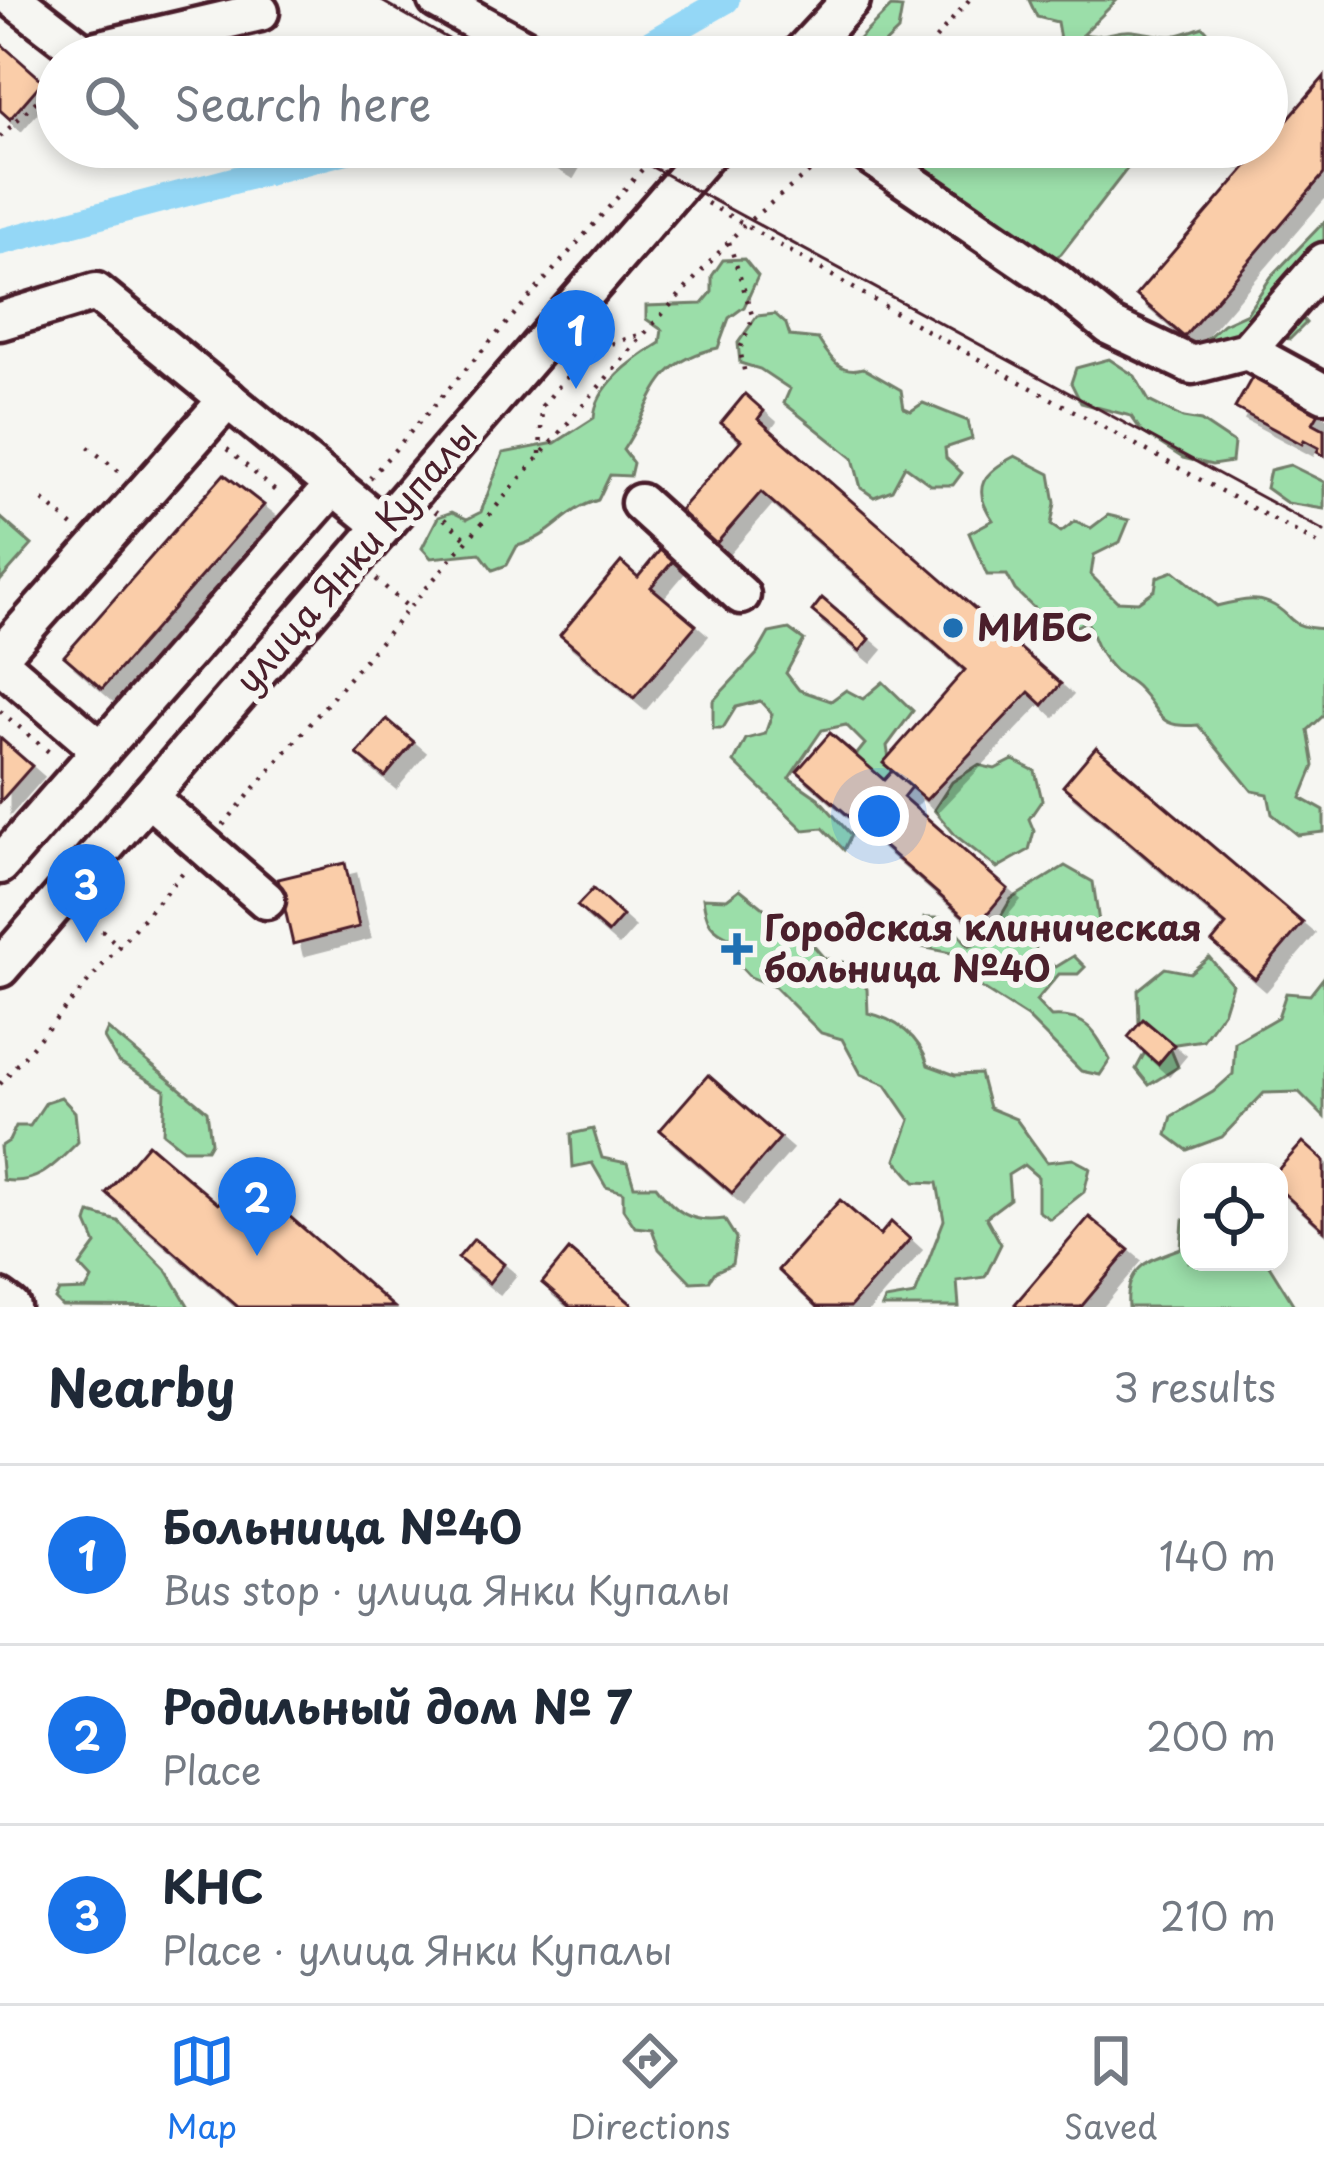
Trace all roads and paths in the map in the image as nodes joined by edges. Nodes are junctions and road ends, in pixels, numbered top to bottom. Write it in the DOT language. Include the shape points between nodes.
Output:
graph roads {
  1 [pos="15,0"];
  2 [pos="436,0"];
  3 [pos="851,0"];
  4 [pos="969,0"];
  5 [pos="260,12"];
  6 [pos="62,36"];
  7 [pos="157,36"];
  8 [pos="502,36"];
  9 [pos="818,36"];
  10 [pos="938,36"];
  11 [pos="36,102"];
  12 [pos="0,137"];
  13 [pos="643,168"];
  14 [pos="692,168"];
  15 [pos="813,168"];
  16 [pos="889,168"];
  17 [pos="691,194"];
  18 [pos="744,225"];
  19 [pos="729,242"];
  20 [pos="1324,262"];
  21 [pos="0,321"];
  22 [pos="645,333"];
  23 [pos="1247,351"];
  24 [pos="745,375"];
  25 [pos="1324,393"];
  26 [pos="228,399"];
  27 [pos="88,447"];
  28 [pos="540,454"];
  29 [pos="145,492"];
  30 [pos="342,492"];
  31 [pos="43,500"];
  32 [pos="640,503"];
  33 [pos="382,525"];
  34 [pos="97,547"];
  35 [pos="1324,547"];
  36 [pos="741,595"];
  37 [pos="0,660"];
  38 [pos="0,711"];
  39 [pos="89,763"];
  40 [pos="148,797"];
  41 [pos="205,847"];
  42 [pos="0,865"];
  43 [pos="266,900"];
  44 [pos="0,968"];
  45 [pos="0,1084"];
  46 [pos="0,1299"];
  47 [pos="11,1307"];
  1 -- 6 [label="street"];
  2 -- 8 [label="street"];
  3 -- 9 [label="street"];
  4 -- 10 [label="path"];
  5 -- 7 [label="street"];
  11 -- 12 [label="path"];
  13 -- 30 [label="path"];
  14 -- 33 [label="street, улица Янки Купалы"];
  15 -- 18 [label="path"];
  16 -- 23 [label="street" via="1110,326 1192,365"];
  17 -- 18 [label="path"];
  18 -- 19 [label="path"];
  18 -- 35 [label="path"];
  19 -- 22 [label="path"];
  19 -- 24 [label="path" via="753,318 740,349"];
  20 -- 23 [label="street"];
  21 -- 26 [label="street" via="97,292"];
  22 -- 28 [label="path"];
  22 -- 28 [label="path" via="589,351 542,406"];
  23 -- 25 [label="street"];
  26 -- 29 [label="street"];
  26 -- 30 [label="street"];
  27 -- 29 [label="path"];
  28 -- 41 [label="path"];
  29 -- 34 [label="street"];
  30 -- 33 [label="street"];
  30 -- 39 [label="street"];
  31 -- 34 [label="path"];
  32 -- 36 [label="street"];
  33 -- 40 [label="street, улица Янки Купалы"];
  34 -- 37 [label="street"];
  37 -- 39 [label="street"];
  38 -- 39 [label="path"];
  39 -- 42 [label="street"];
  40 -- 41 [label="street"];
  40 -- 44 [label="street, улица Янки Купалы"];
  41 -- 43 [label="street"];
  41 -- 45 [label="path"];
  46 -- 47 [label="street"];
}
